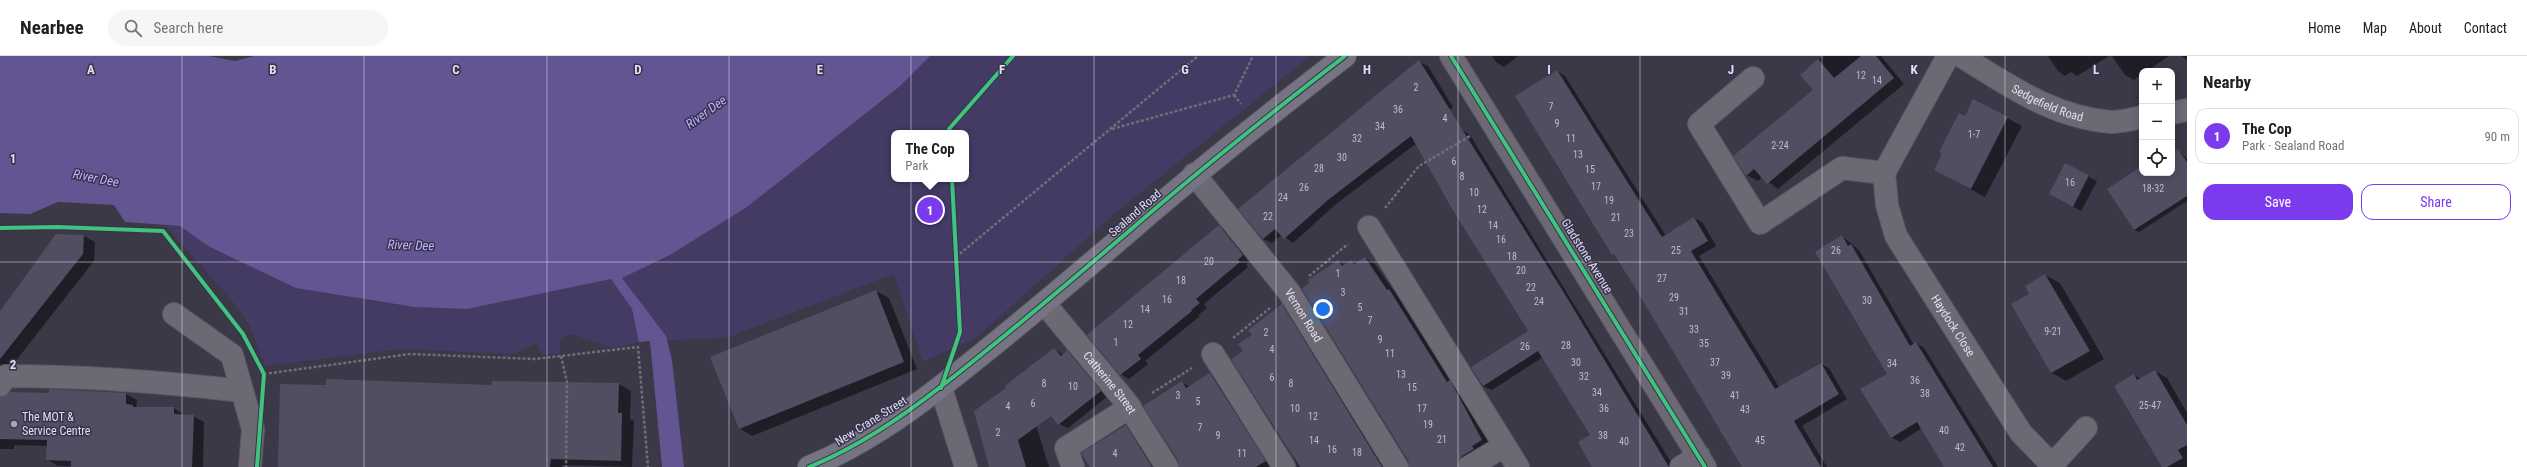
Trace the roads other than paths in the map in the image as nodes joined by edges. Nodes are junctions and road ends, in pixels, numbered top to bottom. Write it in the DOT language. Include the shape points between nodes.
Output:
graph roads {
  1 [pos="1345,56"];
  2 [pos="1451,56"];
  3 [pos="1948,56"];
  4 [pos="1961,56"];
  5 [pos="1753,78"];
  6 [pos="2187,110"];
  7 [pos="2175,112"];
  8 [pos="2139,118"];
  9 [pos="1884,173"];
  10 [pos="1194,174"];
  11 [pos="1369,227"];
  12 [pos="1044,304"];
  13 [pos="174,314"];
  14 [pos="1213,354"];
  15 [pos="3,381"];
  16 [pos="941,388"];
  17 [pos="242,391"];
  18 [pos="1130,407"];
  19 [pos="2086,428"];
  20 [pos="1504,446"];
  21 [pos="1695,463"];
  22 [pos="2052,466"];
  23 [pos="250,467"];
  24 [pos="809,467"];
  25 [pos="966,467"];
  26 [pos="1073,467"];
  27 [pos="1167,467"];
  28 [pos="1284,467"];
  29 [pos="1397,467"];
  30 [pos="1469,467"];
  31 [pos="1518,467"];
  1 -- 10 [label="main road, Sealand Road"];
  2 -- 21 [label="street, Gladstone Avenue"];
  3 -- 9 [label="street"];
  4 -- 8 [label="street, Sedgefield Road" via="2030,98 2071,116 2113,122"];
  5 -- 9 [label="street" via="1698,124 1760,223 1842,168"];
  6 -- 7 [label="street"];
  9 -- 22 [label="street, Haydock Close" via="1887,205 1896,236 2022,433"];
  10 -- 12 [label="main road, Sealand Road"];
  10 -- 29 [label="street, Vernon Road" via="1289,292"];
  11 -- 20 [label="street"];
  12 -- 16 [label="main road, Sealand Road"];
  12 -- 18 [label="street, Catherine Street"];
  13 -- 17 [label="street" via="232,354"];
  14 -- 28 [label="street"];
  15 -- 17 [label="street" via="118,379"];
  16 -- 24 [label="main road, New Crane Street" via="895,420"];
  16 -- 25 [label="street"];
  17 -- 23 [label="street" via="253,429"];
  18 -- 26 [label="street" via="1066,448"];
  18 -- 27 [label="street, Catherine Street"];
  19 -- 22 [label="street, Haydock Close"];
  20 -- 30 [label="street"];
  20 -- 31 [label="street"];
}
